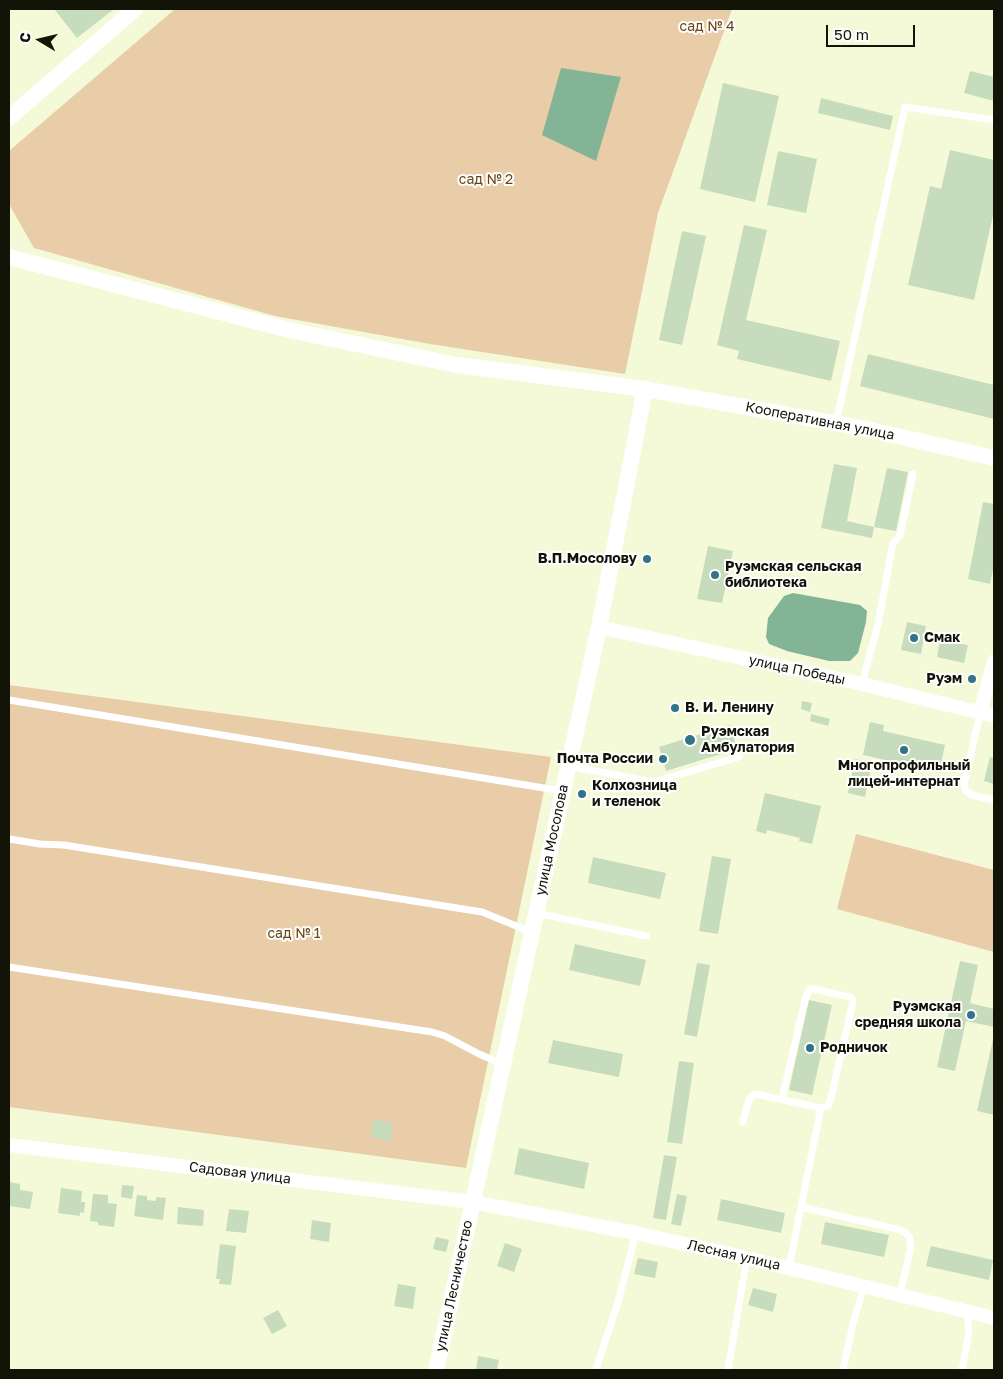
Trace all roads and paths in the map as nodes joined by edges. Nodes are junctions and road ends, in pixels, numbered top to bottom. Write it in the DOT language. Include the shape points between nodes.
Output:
graph roads {
  1 [pos="135,9"];
  2 [pos="9,118"];
  3 [pos="994,120"];
  4 [pos="9,257"];
  5 [pos="645,389"];
  6 [pos="836,424"];
  7 [pos="994,458"];
  8 [pos="913,474"];
  9 [pos="599,627"];
  10 [pos="994,661"];
  11 [pos="862,684"];
  12 [pos="9,700"];
  13 [pos="987,714"];
  14 [pos="739,757"];
  15 [pos="568,766"];
  16 [pos="562,791"];
  17 [pos="994,800"];
  18 [pos="9,839"];
  19 [pos="536,912"];
  20 [pos="531,932"];
  21 [pos="646,936"];
  22 [pos="9,967"];
  23 [pos="502,1064"];
  24 [pos="782,1099"];
  25 [pos="821,1108"];
  26 [pos="743,1122"];
  27 [pos="9,1145"];
  28 [pos="472,1202"];
  29 [pos="800,1207"];
  30 [pos="636,1233"];
  31 [pos="747,1258"];
  32 [pos="789,1268"];
  33 [pos="864,1286"];
  34 [pos="900,1294"];
  35 [pos="967,1311"];
  36 [pos="994,1318"];
  37 [pos="597,1366"];
  38 [pos="436,1370"];
  39 [pos="728,1370"];
  40 [pos="843,1370"];
  41 [pos="962,1370"];
  1 -- 2 [label="street"];
  3 -- 6 [label="lane" via="905,107"];
  4 -- 5 [label="street, Кооперативная улица" via="289,330 457,365"];
  5 -- 6 [label="street, Кооперативная улица"];
  5 -- 9 [label="street, улица Мосолова"];
  6 -- 7 [label="street, Кооперативная улица"];
  8 -- 11 [label="lane" via="900,536 893,543 878,624"];
  9 -- 11 [label="street, улица Победы"];
  9 -- 15 [label="street, улица Мосолова"];
  10 -- 13 [label="street"];
  11 -- 13 [label="street, улица Победы"];
  12 -- 16 [label="lane"];
  13 -- 17 [label="lane" via="964,785 972,795"];
  14 -- 15 [label="lane" via="653,782"];
  15 -- 16 [label="street, улица Мосолова"];
  16 -- 19 [label="street, улица Мосолова"];
  18 -- 20 [label="lane" via="482,912"];
  19 -- 20 [label="street, улица Мосолова"];
  19 -- 21 [label="lane"];
  20 -- 23 [label="street, улица Мосолова"];
  22 -- 23 [label="lane" via="432,1032"];
  23 -- 28 [label="street, улица Мосолова"];
  24 -- 25 [label="lane"];
  24 -- 25 [label="lane" via="810,989 850,997 853,1001 831,1098 828,1106"];
  24 -- 26 [label="lane" via="755,1094 749,1099"];
  25 -- 29 [label="lane"];
  27 -- 28 [label="street, Садовая улица"];
  28 -- 30 [label="street, Лесная улица"];
  28 -- 38 [label="street, улица Лесничество"];
  29 -- 32 [label="lane"];
  29 -- 34 [label="lane" via="901,1230 910,1236 911,1247"];
  30 -- 31 [label="street, Лесная улица"];
  30 -- 37 [label="lane"];
  31 -- 32 [label="street, Лесная улица"];
  31 -- 39 [label="lane"];
  32 -- 33 [label="street, Лесная улица"];
  33 -- 34 [label="street, Лесная улица"];
  33 -- 40 [label="lane"];
  34 -- 35 [label="street, Лесная улица"];
  35 -- 36 [label="street, Лесная улица"];
  35 -- 41 [label="lane" via="969,1332"];
}
